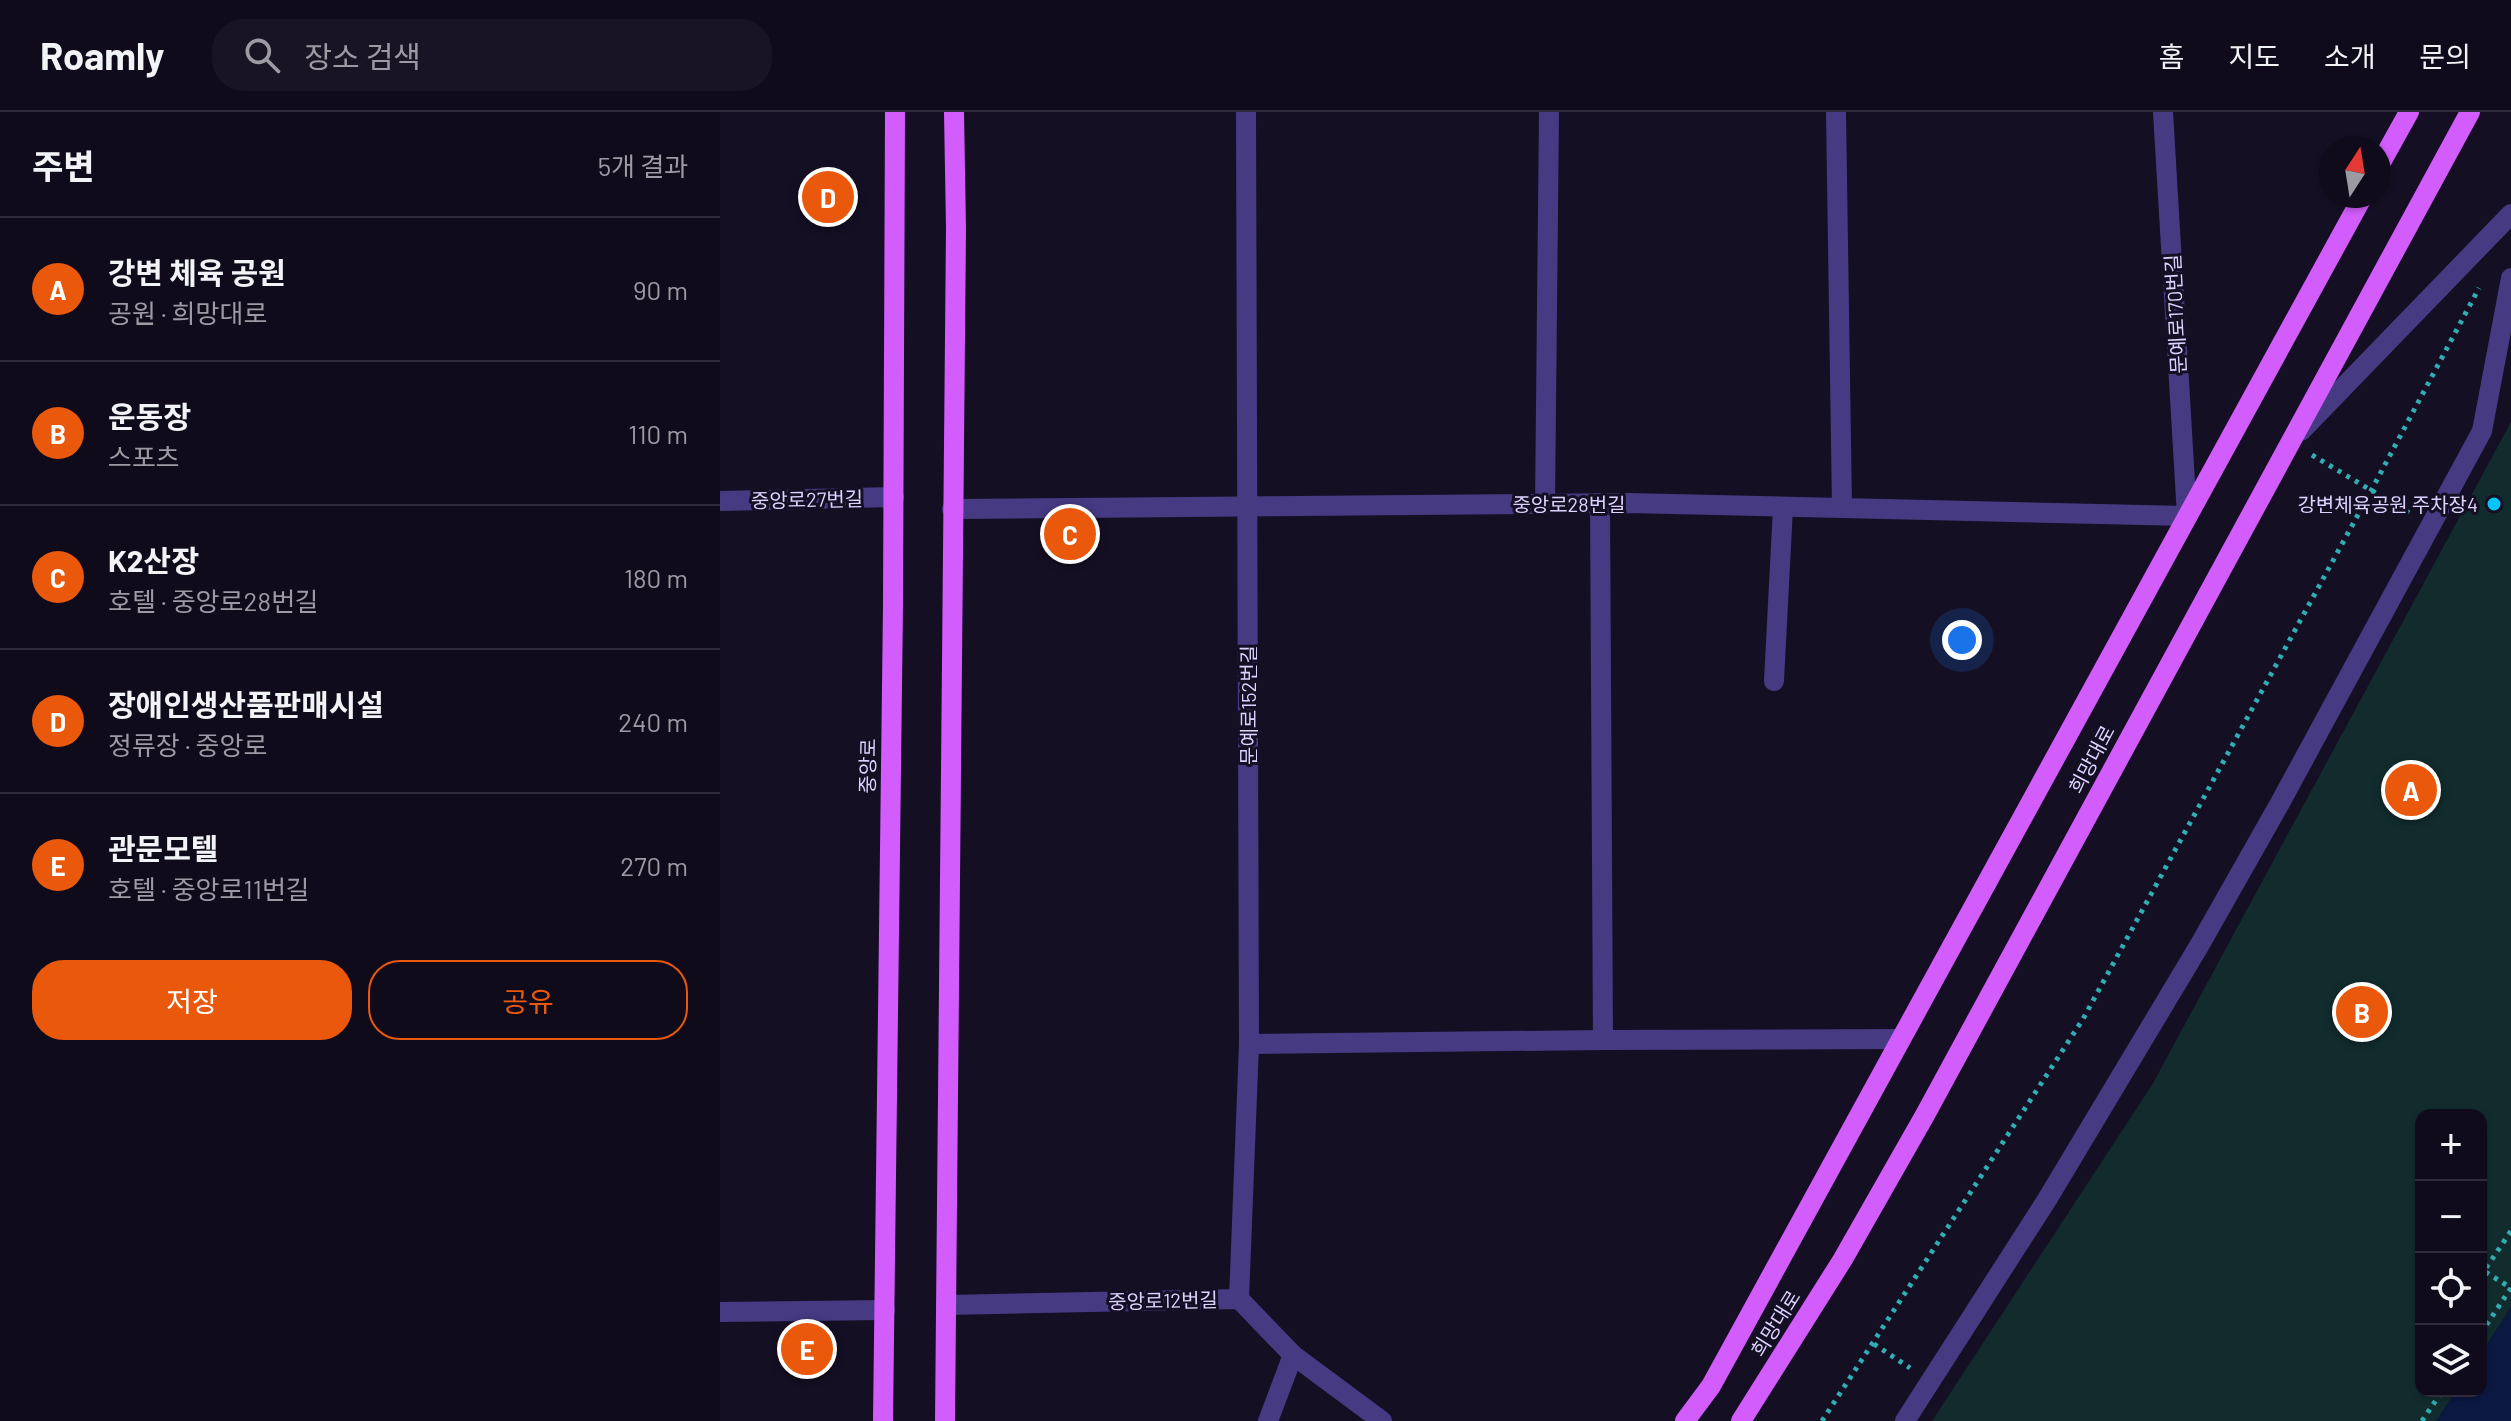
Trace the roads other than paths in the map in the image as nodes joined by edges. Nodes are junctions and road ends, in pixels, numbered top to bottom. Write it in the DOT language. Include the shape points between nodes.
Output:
graph roads {
  1 [pos="895,112"];
  2 [pos="954,112"];
  3 [pos="1246,112"];
  4 [pos="1549,112"];
  5 [pos="1836,112"];
  6 [pos="2163,112"];
  7 [pos="2409,112"];
  8 [pos="2470,112"];
  9 [pos="2391,144"];
  10 [pos="2356,208"];
  11 [pos="2511,214"];
  12 [pos="2511,278"];
  13 [pos="2290,442"];
  14 [pos="894,497"];
  15 [pos="720,501"];
  16 [pos="1600,503"];
  17 [pos="1545,504"];
  18 [pos="1248,506"];
  19 [pos="1783,507"];
  20 [pos="1842,508"];
  21 [pos="952,509"];
  22 [pos="2187,516"];
  23 [pos="1774,681"];
  24 [pos="1901,1039"];
  25 [pos="1603,1040"];
  26 [pos="1249,1044"];
  27 [pos="1239,1299"];
  28 [pos="946,1305"];
  29 [pos="885,1310"];
  30 [pos="720,1312"];
  31 [pos="1293,1355"];
  32 [pos="883,1421"];
  33 [pos="945,1421"];
  34 [pos="1268,1421"];
  35 [pos="1382,1421"];
  36 [pos="1685,1421"];
  37 [pos="1741,1421"];
  38 [pos="1905,1421"];
  1 -- 14 [label="main road, 중앙로"];
  2 -- 21 [label="main road"];
  3 -- 18 [label="street, 문예로152번길"];
  4 -- 17 [label="street"];
  5 -- 20 [label="street"];
  6 -- 22 [label="street, 문예로170번길"];
  7 -- 9 [label="main road"];
  8 -- 13 [label="main road, 희망대로"];
  10 -- 22 [label="main road, 희망대로"];
  11 -- 13 [label="street"];
  12 -- 38 [label="street" via="2482,431 2199,946 2048,1198"];
  13 -- 37 [label="main road, 희망대로" via="1925,1115"];
  14 -- 15 [label="street, 중앙로27번길"];
  14 -- 29 [label="main road, 중앙로"];
  16 -- 17 [label="street, 중앙로28번길"];
  16 -- 19 [label="street, 중앙로28번길"];
  16 -- 25 [label="street"];
  17 -- 18 [label="street, 중앙로28번길"];
  18 -- 21 [label="street, 중앙로28번길"];
  18 -- 26 [label="street, 문예로152번길"];
  19 -- 20 [label="street, 중앙로28번길"];
  19 -- 23 [label="street"];
  20 -- 22 [label="street, 중앙로28번길"];
  21 -- 28 [label="main road"];
  22 -- 24 [label="main road, 희망대로"];
  24 -- 25 [label="street"];
  24 -- 36 [label="main road, 희망대로" via="1711,1386"];
  25 -- 26 [label="street"];
  26 -- 27 [label="street, 문예로152번길"];
  27 -- 28 [label="street, 중앙로12번길"];
  27 -- 31 [label="street, 중앙로12번길"];
  28 -- 33 [label="main road"];
  29 -- 30 [label="street"];
  29 -- 32 [label="main road, 중앙로"];
  31 -- 34 [label="street"];
  31 -- 35 [label="street, 중앙로12번길"];
}
